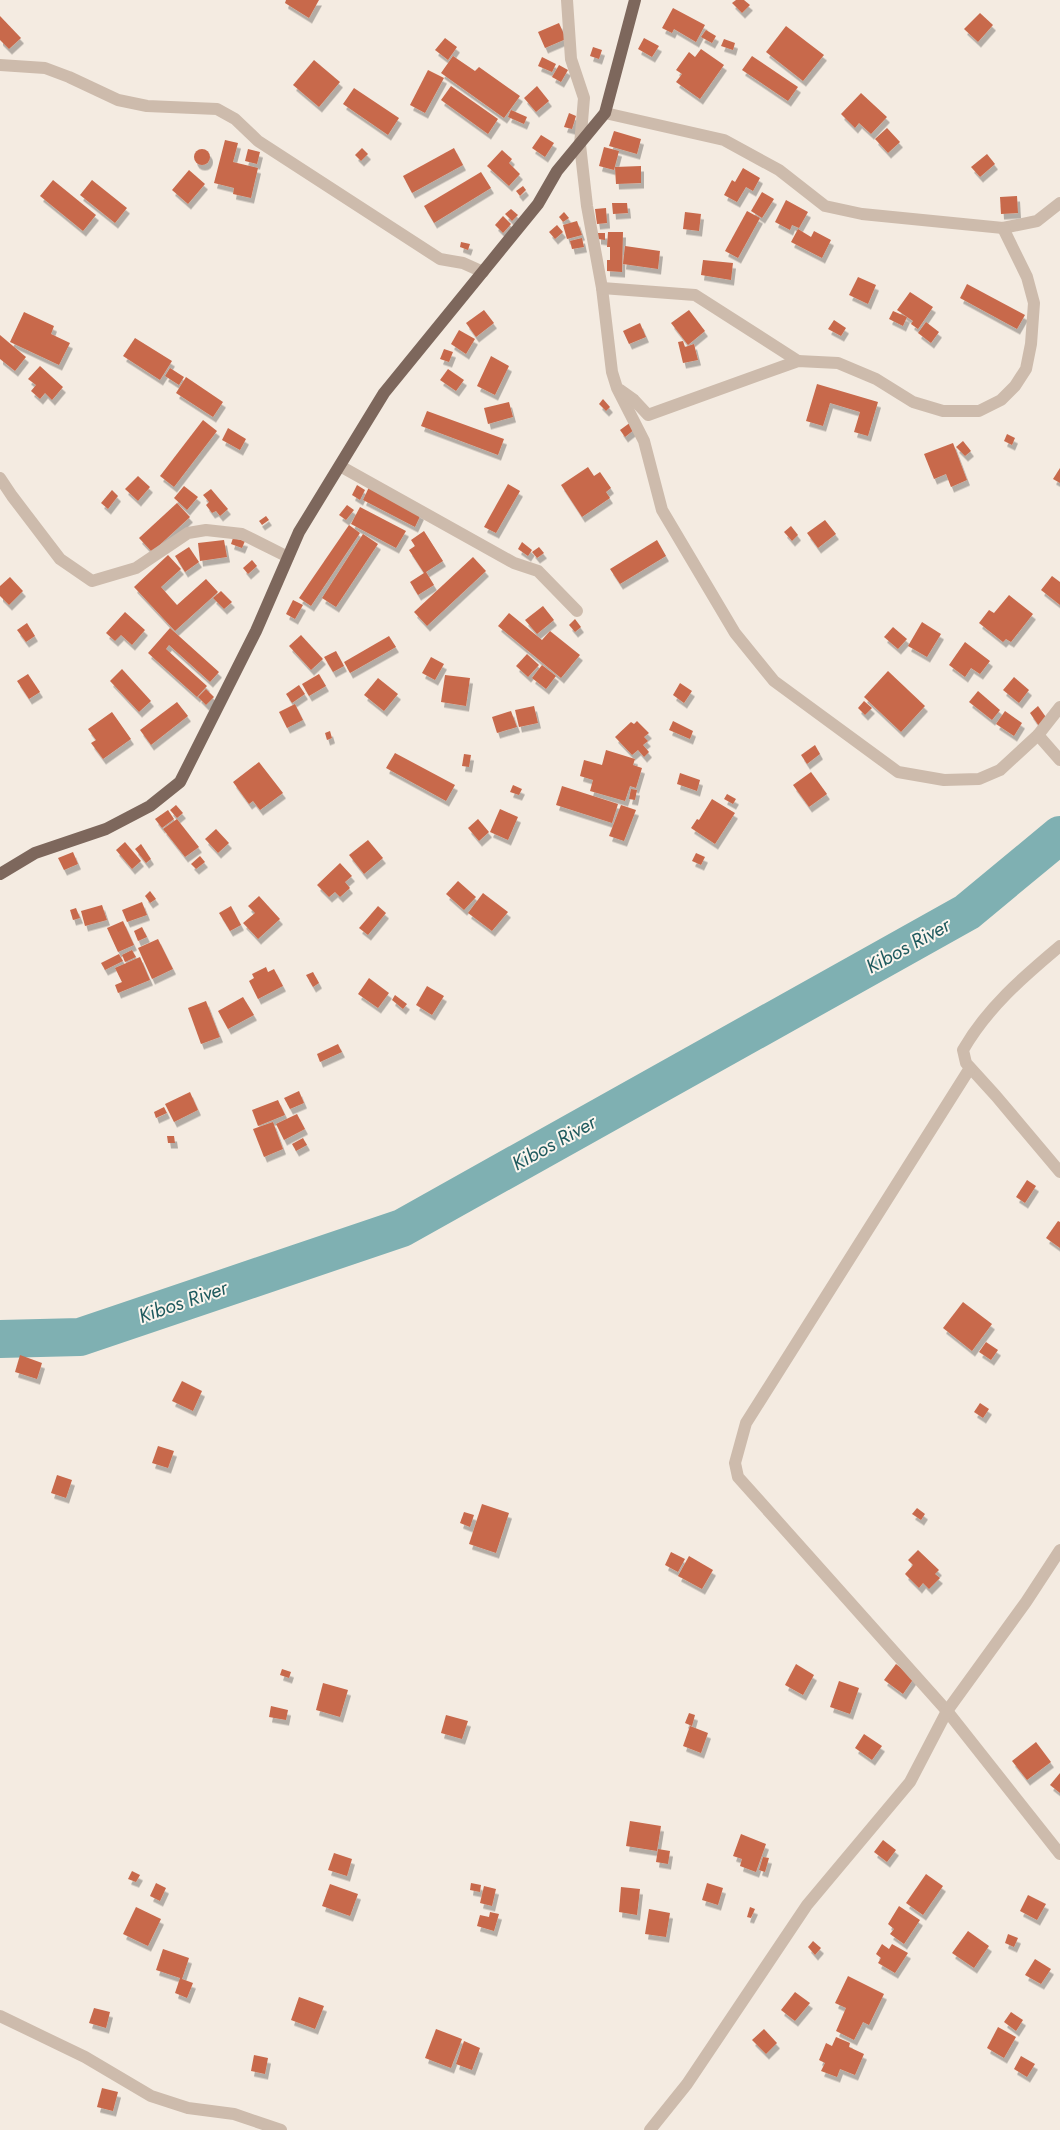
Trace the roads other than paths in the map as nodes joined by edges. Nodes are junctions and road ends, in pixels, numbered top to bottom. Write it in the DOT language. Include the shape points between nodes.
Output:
graph roads {
  1 [pos="567,0"];
  2 [pos="636,0"];
  3 [pos="0,65"];
  4 [pos="605,113"];
  5 [pos="580,145"];
  6 [pos="1060,203"];
  7 [pos="1003,228"];
  8 [pos="483,272"];
  9 [pos="602,288"];
  10 [pos="798,361"];
  11 [pos="617,388"];
  12 [pos="340,466"];
  13 [pos="0,478"];
  14 [pos="288,557"];
  15 [pos="577,610"];
  16 [pos="1060,707"];
  17 [pos="1038,735"];
  18 [pos="1059,758"];
  19 [pos="0,874"];
  20 [pos="1060,946"];
  21 [pos="970,1068"];
  22 [pos="1060,1172"];
  23 [pos="1060,1550"];
  24 [pos="947,1711"];
  25 [pos="1060,1854"];
  26 [pos="0,2016"];
  27 [pos="281,2130"];
  28 [pos="650,2130"];
  1 -- 5 [label="street" via="571,58 584,98"];
  2 -- 4 [label="main road"];
  3 -- 8 [label="street" via="45,68 118,100 147,106 217,109 234,119 258,141 440,259 463,263"];
  4 -- 5 [label="main road"];
  4 -- 7 [label="street" via="724,140 780,170 825,206 862,214"];
  5 -- 8 [label="main road"];
  5 -- 9 [label="street"];
  6 -- 7 [label="street" via="1037,221"];
  7 -- 10 [label="street" via="1027,277 1034,304 1026,369 1016,386 1001,400 978,411 943,412 913,402 876,378 838,363"];
  8 -- 12 [label="main road" via="384,393"];
  9 -- 10 [label="street" via="695,295"];
  9 -- 11 [label="street" via="612,372"];
  10 -- 11 [label="street" via="648,415"];
  11 -- 17 [label="street" via="644,441 662,510 735,633 774,681 898,772 944,780 979,779 1000,770"];
  12 -- 14 [label="main road" via="299,532"];
  12 -- 15 [label="street" via="514,563 538,571"];
  13 -- 14 [label="street" via="60,560 92,581 136,568 188,533 206,530 242,534"];
  14 -- 19 [label="main road" via="256,631 180,782 150,806 106,829 35,853"];
  16 -- 17 [label="street"];
  17 -- 18 [label="street"];
  20 -- 21 [label="street" via="1016,983 970,1038 963,1050"];
  21 -- 22 [label="street"];
  21 -- 24 [label="street" via="746,1423 735,1463 738,1477"];
  23 -- 24 [label="street"];
  24 -- 25 [label="street"];
  24 -- 28 [label="street" via="910,1782 807,1904 687,2084"];
  26 -- 27 [label="street" via="69,2049 151,2096 188,2108 234,2114"];
}
